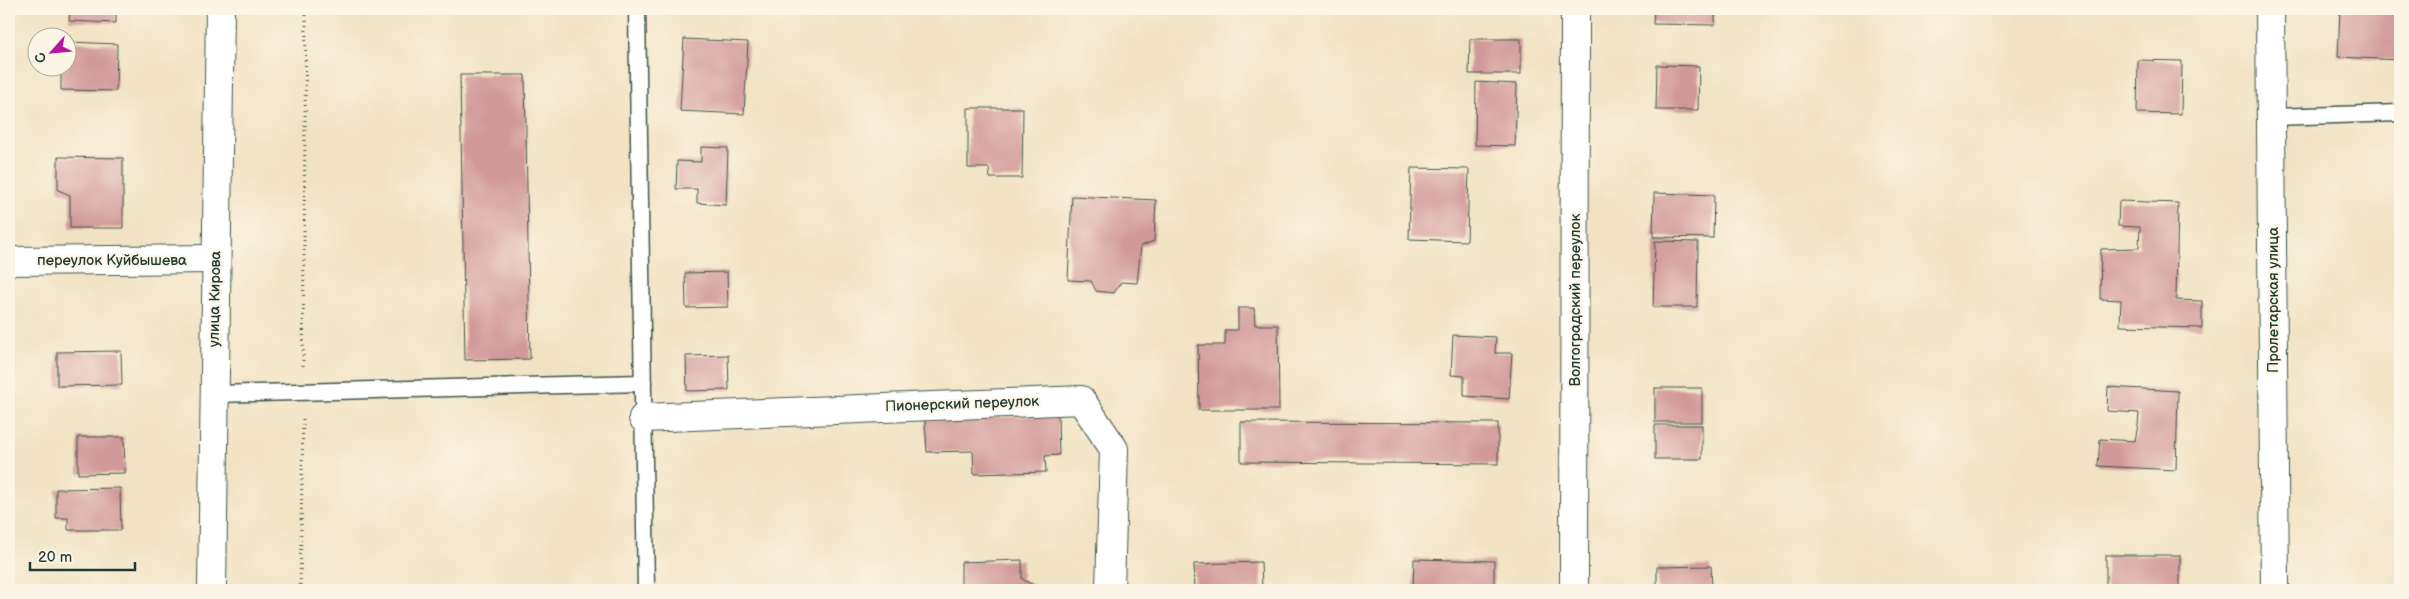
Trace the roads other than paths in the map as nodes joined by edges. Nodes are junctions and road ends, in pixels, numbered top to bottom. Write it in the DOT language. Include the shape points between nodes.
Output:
graph roads {
  1 [pos="220,9"];
  2 [pos="637,9"];
  3 [pos="1575,9"];
  4 [pos="2270,9"];
  5 [pos="2400,113"];
  6 [pos="2271,117"];
  7 [pos="215,260"];
  8 [pos="9,261"];
  9 [pos="643,383"];
  10 [pos="214,394"];
  11 [pos="643,418"];
  12 [pos="212,590"];
  13 [pos="646,590"];
  14 [pos="1110,590"];
  15 [pos="1574,590"];
  16 [pos="2275,590"];
  1 -- 7 [label="street, улица Кирова"];
  2 -- 9 [label="lane"];
  3 -- 15 [label="street, Волгоградский переулок"];
  4 -- 6 [label="street, Пролетарская улица"];
  5 -- 6 [label="lane"];
  6 -- 16 [label="street, Пролетарская улица"];
  7 -- 8 [label="street, переулок Куйбышева"];
  7 -- 10 [label="street, улица Кирова"];
  9 -- 10 [label="lane"];
  9 -- 11 [label="lane"];
  10 -- 12 [label="street, улица Кирова"];
  11 -- 13 [label="lane"];
  11 -- 14 [label="street, Пионерский переулок" via="1081,400 1114,449"];
}
